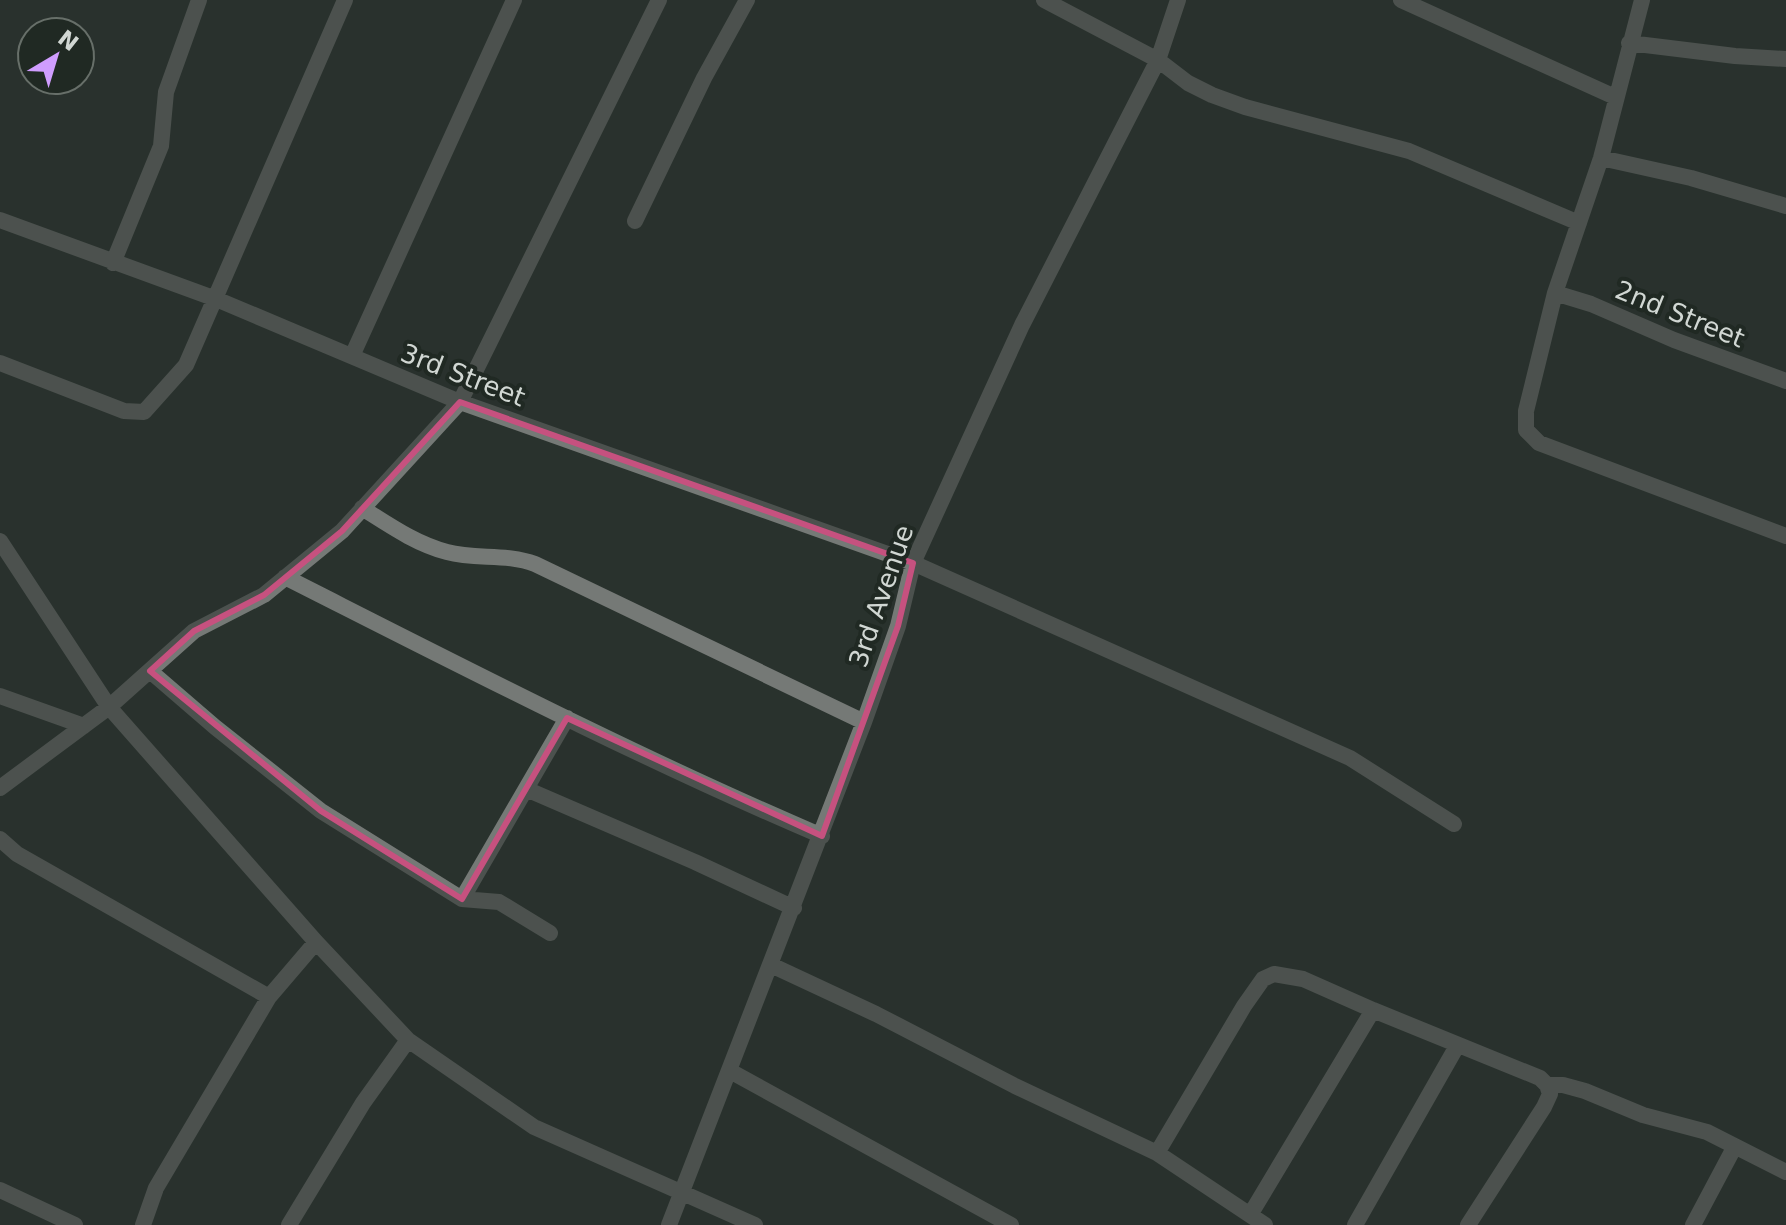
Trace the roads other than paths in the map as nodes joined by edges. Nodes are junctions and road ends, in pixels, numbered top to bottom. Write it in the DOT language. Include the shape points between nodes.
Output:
graph roads {
  1 [pos="199,0"];
  2 [pos="345,0"];
  3 [pos="514,0"];
  4 [pos="659,0"];
  5 [pos="747,0"];
  6 [pos="1044,0"];
  7 [pos="1178,0"];
  8 [pos="1401,0"];
  9 [pos="1642,0"];
  10 [pos="1629,43"];
  11 [pos="1786,59"];
  12 [pos="1158,60"];
  13 [pos="1615,97"];
  14 [pos="1601,158"];
  15 [pos="1786,206"];
  16 [pos="0,220"];
  17 [pos="635,221"];
  18 [pos="1579,223"];
  19 [pos="113,263"];
  20 [pos="1555,293"];
  21 [pos="216,299"];
  22 [pos="352,356"];
  23 [pos="0,363"];
  24 [pos="1786,381"];
  25 [pos="460,402"];
  26 [pos="362,508"];
  27 [pos="1786,536"];
  28 [pos="0,541"];
  29 [pos="913,563"];
  30 [pos="285,577"];
  31 [pos="150,671"];
  32 [pos="0,696"];
  33 [pos="109,707"];
  34 [pos="567,718"];
  35 [pos="864,722"];
  36 [pos="84,726"];
  37 [pos="0,788"];
  38 [pos="526,789"];
  39 [pos="1454,824"];
  40 [pos="822,836"];
  41 [pos="0,839"];
  42 [pos="462,899"];
  43 [pos="794,908"];
  44 [pos="550,933"];
  45 [pos="316,942"];
  46 [pos="771,965"];
  47 [pos="269,997"];
  48 [pos="1373,1010"];
  49 [pos="408,1040"];
  50 [pos="1457,1046"];
  51 [pos="730,1071"];
  52 [pos="1547,1085"];
  53 [pos="1735,1146"];
  54 [pos="1157,1153"];
  55 [pos="1786,1172"];
  56 [pos="0,1190"];
  57 [pos="682,1193"];
  58 [pos="1250,1215"];
  59 [pos="75,1225"];
  60 [pos="143,1225"];
  61 [pos="289,1225"];
  62 [pos="669,1225"];
  63 [pos="755,1225"];
  64 [pos="1011,1225"];
  65 [pos="1265,1225"];
  66 [pos="1355,1225"];
  67 [pos="1468,1225"];
  68 [pos="1693,1225"];
  1 -- 19 [label="street" via="166,92 161,146"];
  2 -- 21 [label="street"];
  3 -- 22 [label="street"];
  4 -- 25 [label="street"];
  5 -- 17 [label="street"];
  6 -- 12 [label="street"];
  7 -- 12 [label="street, 3rd Avenue"];
  8 -- 13 [label="street"];
  9 -- 10 [label="street"];
  10 -- 11 [label="street"];
  10 -- 13 [label="street"];
  12 -- 18 [label="street" via="1212,95 1409,151"];
  12 -- 29 [label="street, 3rd Avenue" via="1022,325"];
  13 -- 14 [label="street"];
  14 -- 15 [label="street"];
  14 -- 18 [label="street"];
  16 -- 19 [label="street, 3rd Street"];
  18 -- 20 [label="street"];
  19 -- 21 [label="street, 3rd Street"];
  20 -- 24 [label="street, 2nd Street"];
  20 -- 27 [label="street" via="1524,422 1530,437"];
  21 -- 22 [label="street, 3rd Street"];
  21 -- 23 [label="street" via="186,365 144,412 124,411"];
  22 -- 25 [label="street, 3rd Street"];
  25 -- 26 [label="street"];
  25 -- 29 [label="street, 3rd Street"];
  26 -- 30 [label="street"];
  26 -- 35 [label="street" via="412,539 447,552 535,564"];
  28 -- 33 [label="street"];
  29 -- 35 [label="street, 3rd Avenue" via="898,626"];
  29 -- 39 [label="street, 3rd Street" via="1350,758"];
  30 -- 31 [label="street" via="264,595 194,631"];
  30 -- 34 [label="street"];
  31 -- 33 [label="street"];
  31 -- 42 [label="street" via="321,811"];
  32 -- 36 [label="street"];
  33 -- 36 [label="street"];
  33 -- 45 [label="street"];
  34 -- 38 [label="street"];
  34 -- 40 [label="street"];
  35 -- 40 [label="street, 3rd Avenue"];
  36 -- 37 [label="street"];
  38 -- 42 [label="street"];
  38 -- 43 [label="street"];
  40 -- 43 [label="street, 3rd Avenue"];
  41 -- 47 [label="street" via="44,870"];
  42 -- 44 [label="street" via="499,902"];
  43 -- 46 [label="street, 3rd Avenue"];
  45 -- 47 [label="street"];
  45 -- 49 [label="street"];
  46 -- 51 [label="street, 3rd Avenue"];
  46 -- 54 [label="street"];
  47 -- 60 [label="street" via="156,1188"];
  48 -- 50 [label="street"];
  48 -- 54 [label="street" via="1303,979 1274,974 1263,979"];
  48 -- 58 [label="street"];
  49 -- 57 [label="street" via="534,1127"];
  49 -- 61 [label="street"];
  50 -- 52 [label="street"];
  50 -- 66 [label="street"];
  51 -- 57 [label="street, 3rd Avenue"];
  51 -- 64 [label="street"];
  52 -- 53 [label="street" via="1585,1091"];
  52 -- 67 [label="street" via="1550,1094 1544,1107"];
  53 -- 55 [label="street"];
  53 -- 68 [label="street"];
  54 -- 58 [label="street"];
  56 -- 59 [label="street"];
  57 -- 62 [label="street, 3rd Avenue"];
  57 -- 63 [label="street"];
  58 -- 65 [label="street"];
}
